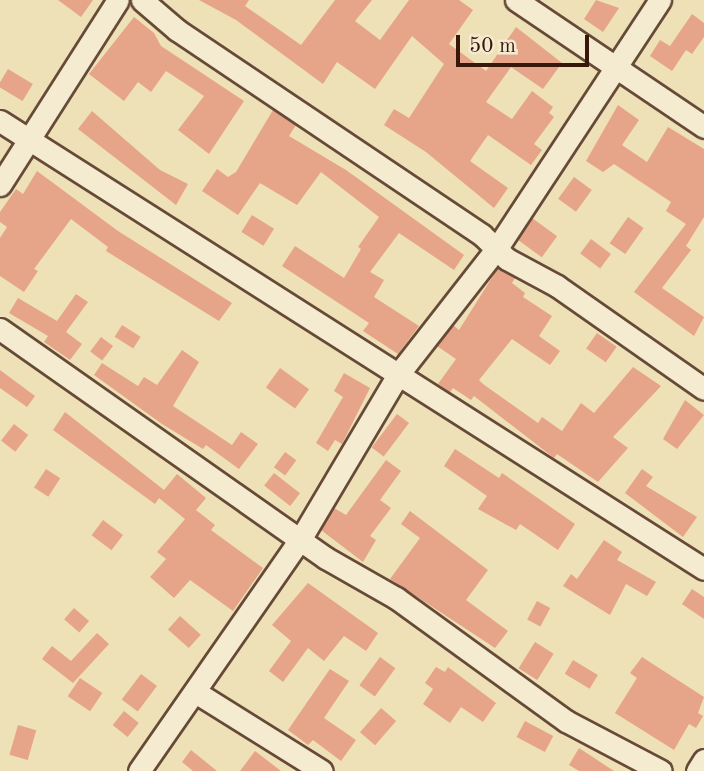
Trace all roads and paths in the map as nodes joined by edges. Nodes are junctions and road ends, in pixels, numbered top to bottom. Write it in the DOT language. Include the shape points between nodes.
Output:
graph roads {
  1 [pos="118,0"];
  2 [pos="142,0"];
  3 [pos="516,0"];
  4 [pos="660,0"];
  5 [pos="615,66"];
  6 [pos="0,121"];
  7 [pos="704,127"];
  8 [pos="29,141"];
  9 [pos="0,185"];
  10 [pos="497,248"];
  11 [pos="0,329"];
  12 [pos="397,376"];
  13 [pos="704,388"];
  14 [pos="301,538"];
  15 [pos="704,569"];
  16 [pos="197,693"];
  17 [pos="704,760"];
  18 [pos="139,771"];
  19 [pos="322,771"];
  20 [pos="661,771"];
  21 [pos="697,771"];
  1 -- 8 [label="street"];
  2 -- 10 [label="street" via="177,30"];
  3 -- 5 [label="street"];
  4 -- 5 [label="street"];
  5 -- 7 [label="street"];
  5 -- 10 [label="street"];
  6 -- 8 [label="street"];
  8 -- 9 [label="street"];
  8 -- 12 [label="street"];
  10 -- 12 [label="street"];
  10 -- 13 [label="street"];
  11 -- 14 [label="street"];
  12 -- 14 [label="street"];
  12 -- 15 [label="street"];
  14 -- 16 [label="street"];
  14 -- 20 [label="street" via="326,558 396,598 566,721"];
  16 -- 18 [label="street"];
  16 -- 19 [label="street"];
  17 -- 21 [label="street"];
}
